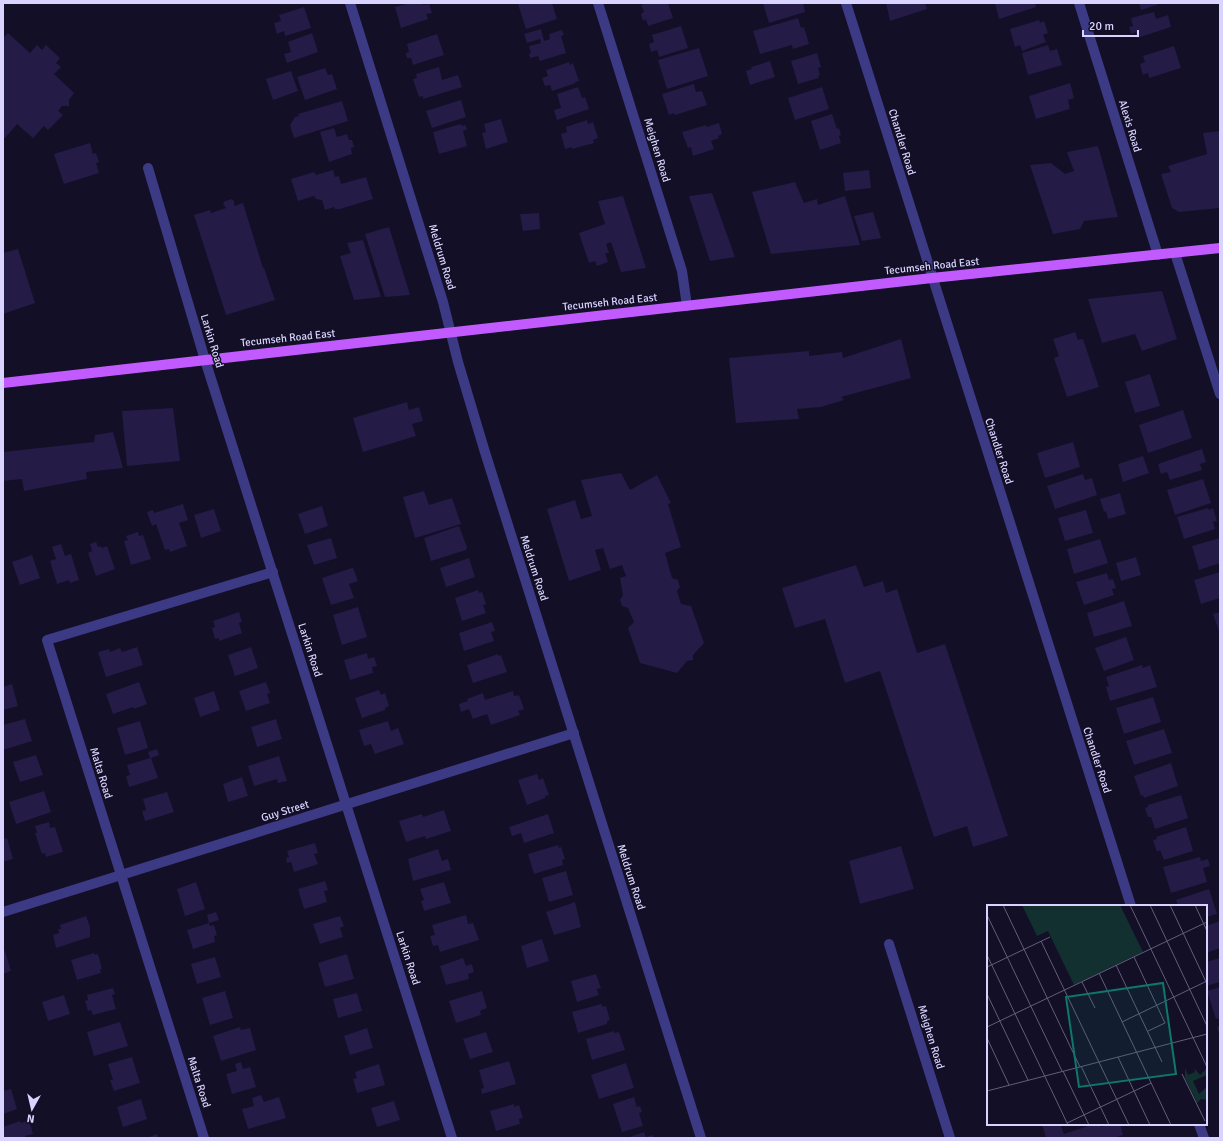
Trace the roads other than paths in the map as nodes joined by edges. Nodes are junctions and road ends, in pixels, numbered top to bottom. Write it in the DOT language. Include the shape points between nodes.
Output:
graph roads {
  1 [pos="350,3"];
  2 [pos="598,3"];
  3 [pos="846,3"];
  4 [pos="1079,3"];
  5 [pos="148,168"];
  6 [pos="1220,248"];
  7 [pos="1176,253"];
  8 [pos="1158,255"];
  9 [pos="932,278"];
  10 [pos="686,306"];
  11 [pos="450,332"];
  12 [pos="205,360"];
  13 [pos="3,383"];
  14 [pos="1220,394"];
  15 [pos="273,572"];
  16 [pos="574,733"];
  17 [pos="346,804"];
  18 [pos="121,875"];
  19 [pos="1131,905"];
  20 [pos="3,912"];
  21 [pos="889,944"];
  22 [pos="1199,1125"];
  23 [pos="204,1138"];
  24 [pos="452,1138"];
  25 [pos="701,1138"];
  26 [pos="950,1138"];
  27 [pos="1204,1138"];
  1 -- 11 [label="street, Meldrum Road" via="443,302"];
  2 -- 10 [label="street, Meighen Road" via="682,271"];
  3 -- 9 [label="street, Chandler Road"];
  4 -- 8 [label="street, Alexis Road"];
  5 -- 12 [label="street, Larkin Road"];
  6 -- 7 [label="main road, Tecumseh Road East"];
  7 -- 8 [label="main road, Tecumseh Road East"];
  7 -- 14 [label="street"];
  8 -- 9 [label="main road, Tecumseh Road East"];
  9 -- 10 [label="main road, Tecumseh Road East"];
  9 -- 19 [label="street, Chandler Road"];
  10 -- 11 [label="main road, Tecumseh Road East"];
  11 -- 12 [label="main road, Tecumseh Road East"];
  11 -- 16 [label="street, Meldrum Road" via="484,449"];
  12 -- 13 [label="main road, Tecumseh Road East"];
  12 -- 15 [label="street, Larkin Road"];
  15 -- 17 [label="street, Larkin Road"];
  15 -- 18 [label="street, Malta Road" via="47,640"];
  16 -- 17 [label="street, Guy Street"];
  16 -- 25 [label="street, Meldrum Road"];
  17 -- 18 [label="street, Guy Street"];
  17 -- 24 [label="street, Larkin Road"];
  18 -- 20 [label="street, Guy Street"];
  18 -- 23 [label="street, Malta Road"];
  21 -- 26 [label="street, Meighen Road"];
  22 -- 27 [label="street"];
}
